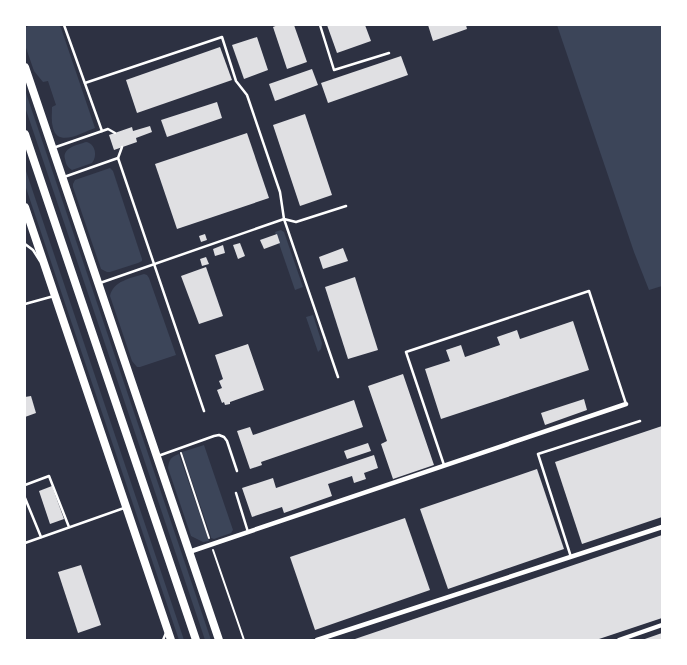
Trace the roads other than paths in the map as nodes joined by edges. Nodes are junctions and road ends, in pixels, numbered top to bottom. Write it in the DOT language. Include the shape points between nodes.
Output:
graph roads {
  1 [pos="64,25"];
  2 [pos="320,25"];
  3 [pos="389,52"];
  4 [pos="25,67"];
  5 [pos="86,83"];
  6 [pos="102,131"];
  7 [pos="115,133"];
  8 [pos="25,134"];
  9 [pos="122,147"];
  10 [pos="53,149"];
  11 [pos="118,158"];
  12 [pos="63,178"];
  13 [pos="346,206"];
  14 [pos="25,207"];
  15 [pos="284,219"];
  16 [pos="25,244"];
  17 [pos="154,264"];
  18 [pos="48,273"];
  19 [pos="98,284"];
  20 [pos="55,296"];
  21 [pos="25,304"];
  22 [pos="338,377"];
  23 [pos="626,404"];
  24 [pos="204,411"];
  25 [pos="640,421"];
  26 [pos="157,456"];
  27 [pos="444,465"];
  28 [pos="237,471"];
  29 [pos="25,486"];
  30 [pos="236,493"];
  31 [pos="25,498"];
  32 [pos="126,508"];
  33 [pos="662,527"];
  34 [pos="69,528"];
  35 [pos="248,532"];
  36 [pos="40,537"];
  37 [pos="25,543"];
  38 [pos="189,552"];
  39 [pos="571,557"];
  40 [pos="662,626"];
  41 [pos="168,630"];
  42 [pos="163,640"];
  43 [pos="171,640"];
  44 [pos="196,640"];
  45 [pos="219,640"];
  46 [pos="317,640"];
  47 [pos="619,640"];
  1 -- 5 [label="lane"];
  2 -- 3 [label="lane" via="334,70"];
  4 -- 10 [label="main road"];
  5 -- 6 [label="lane"];
  5 -- 15 [label="lane" via="222,37 280,192"];
  6 -- 7 [label="lane" via="108,129"];
  6 -- 10 [label="lane"];
  8 -- 44 [label="main road"];
  9 -- 11 [label="lane"];
  10 -- 12 [label="main road"];
  11 -- 12 [label="lane"];
  11 -- 17 [label="lane"];
  12 -- 19 [label="main road"];
  13 -- 15 [label="lane" via="296,222"];
  14 -- 18 [label="main road"];
  15 -- 17 [label="lane"];
  15 -- 22 [label="lane"];
  16 -- 18 [label="lane" via="33,250"];
  17 -- 19 [label="lane"];
  17 -- 24 [label="lane"];
  18 -- 20 [label="main road"];
  19 -- 26 [label="main road"];
  20 -- 21 [label="lane"];
  20 -- 32 [label="main road"];
  23 -- 27 [label="street"];
  23 -- 27 [label="lane" via="589,291 406,352"];
  25 -- 39 [label="lane" via="538,454"];
  26 -- 28 [label="lane" via="219,435 227,441"];
  26 -- 38 [label="main road"];
  27 -- 35 [label="street"];
  29 -- 34 [label="lane" via="49,476"];
  30 -- 35 [label="lane"];
  31 -- 36 [label="lane"];
  32 -- 34 [label="lane"];
  32 -- 41 [label="main road"];
  33 -- 39 [label="street"];
  34 -- 36 [label="lane"];
  35 -- 38 [label="street"];
  36 -- 37 [label="lane"];
  38 -- 45 [label="main road"];
  39 -- 46 [label="street"];
  40 -- 47 [label="street"];
  41 -- 42 [label="lane"];
  41 -- 43 [label="main road"];
}
